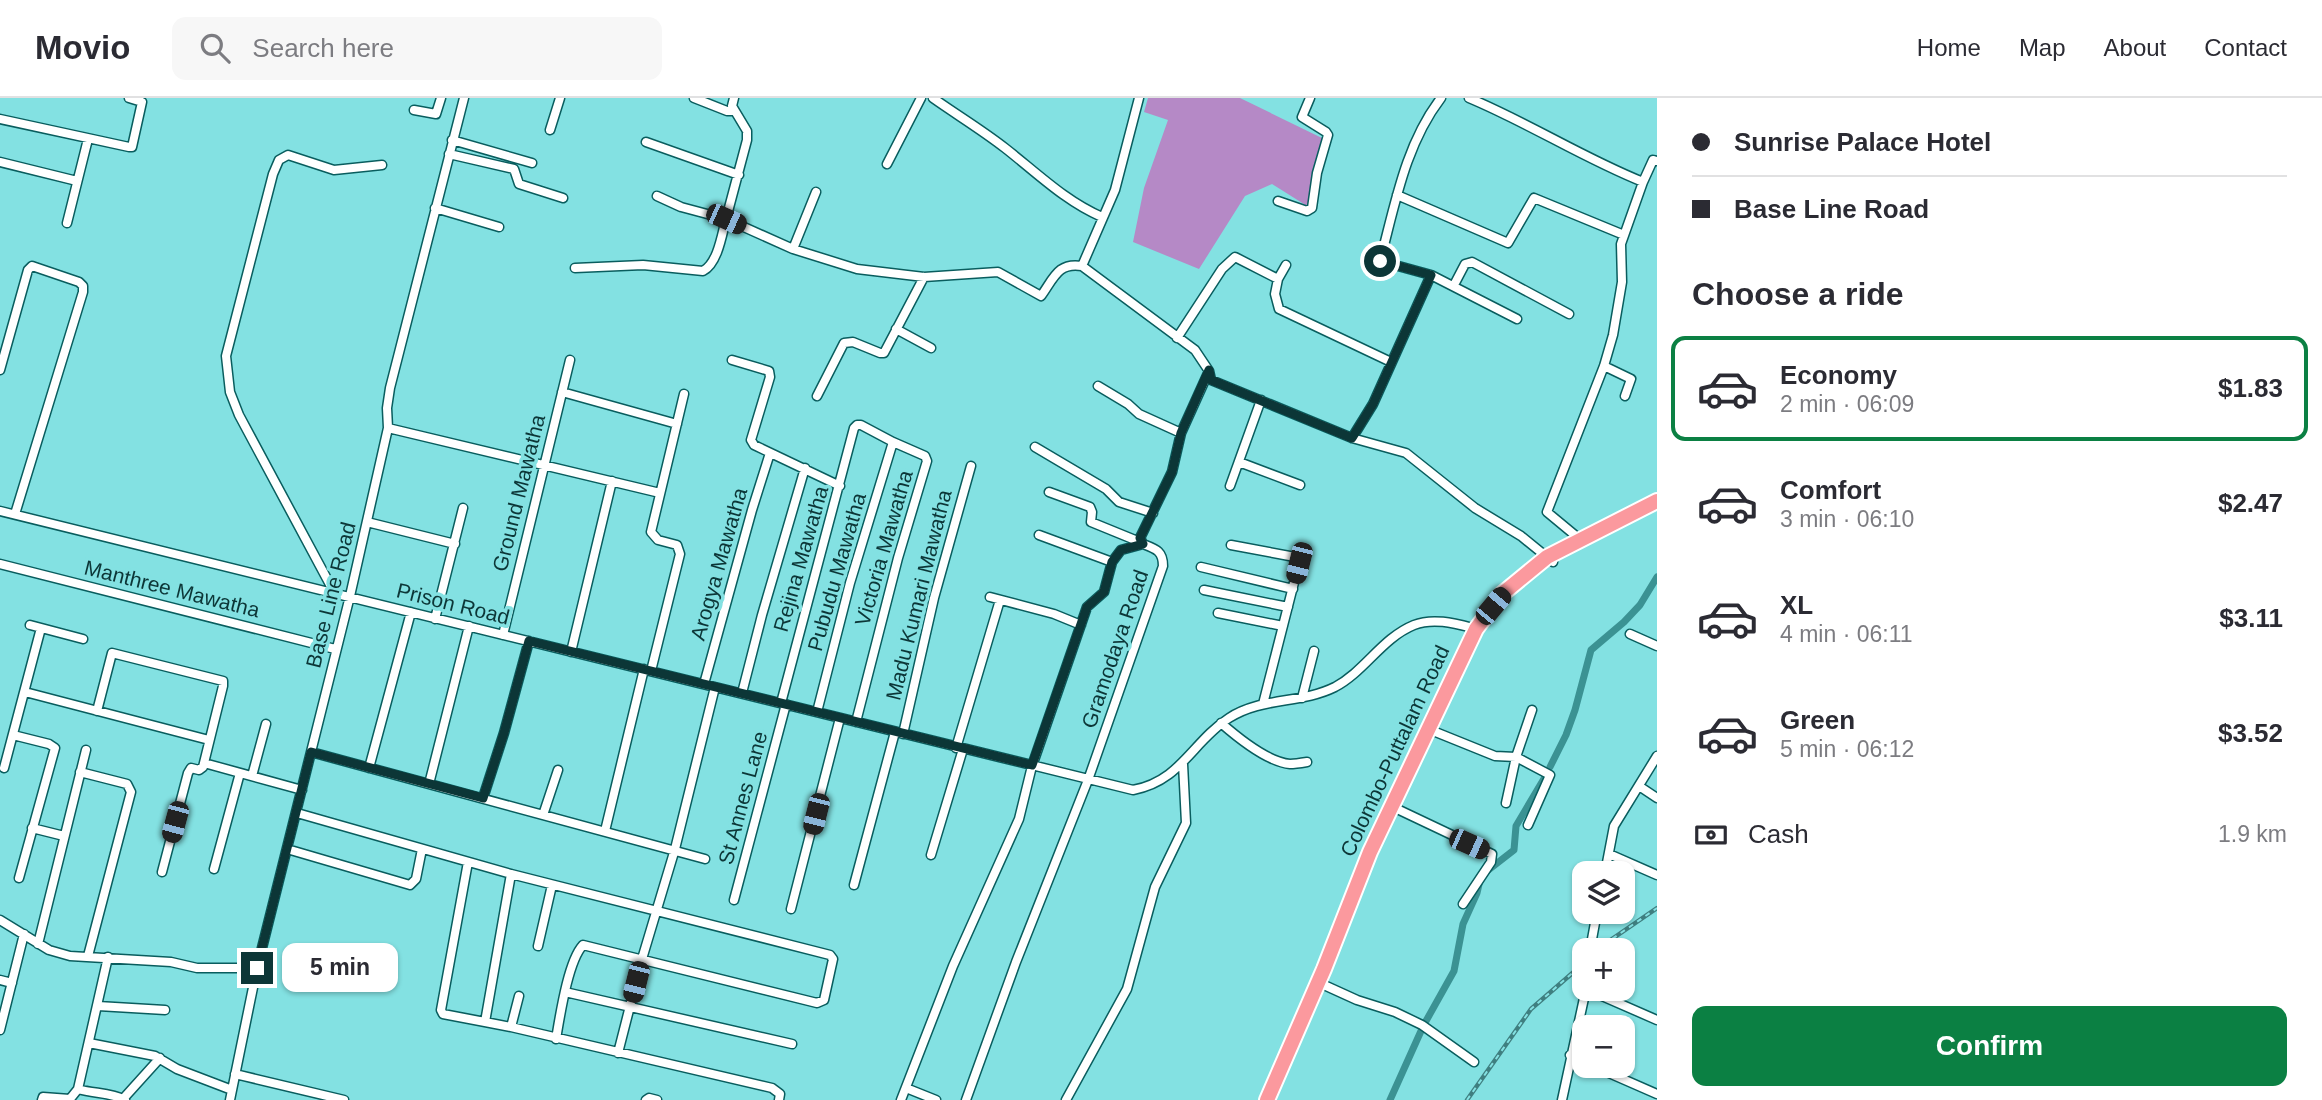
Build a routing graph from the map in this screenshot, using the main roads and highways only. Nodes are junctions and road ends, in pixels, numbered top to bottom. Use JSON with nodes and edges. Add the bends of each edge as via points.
{"nodes":[{"id":1,"x":1657,"y":501,"type":"edge"},
{"id":2,"x":1657,"y":509,"type":"edge"},
{"id":3,"x":1583,"y":542,"type":"junction"},
{"id":4,"x":1479,"y":630,"type":"junction"},
{"id":5,"x":1267,"y":1100,"type":"edge"},
{"id":6,"x":1274,"y":1100,"type":"edge"}],
"edges":[{"from":1,"to":3,"type":"highway","name":"Colombo-Puttalam Road"},
{"from":2,"to":3,"type":"highway","name":"Colombo-Puttalam Road"},
{"from":3,"to":4,"type":"highway","name":"Colombo-Puttalam Road","via":[[1550,559]]},
{"from":4,"to":5,"type":"highway","name":"Colombo-Puttalam Road","via":[[1370,852]]},
{"from":4,"to":6,"type":"highway","name":"Colombo-Puttalam Road","via":[[1395,808]]}]}
